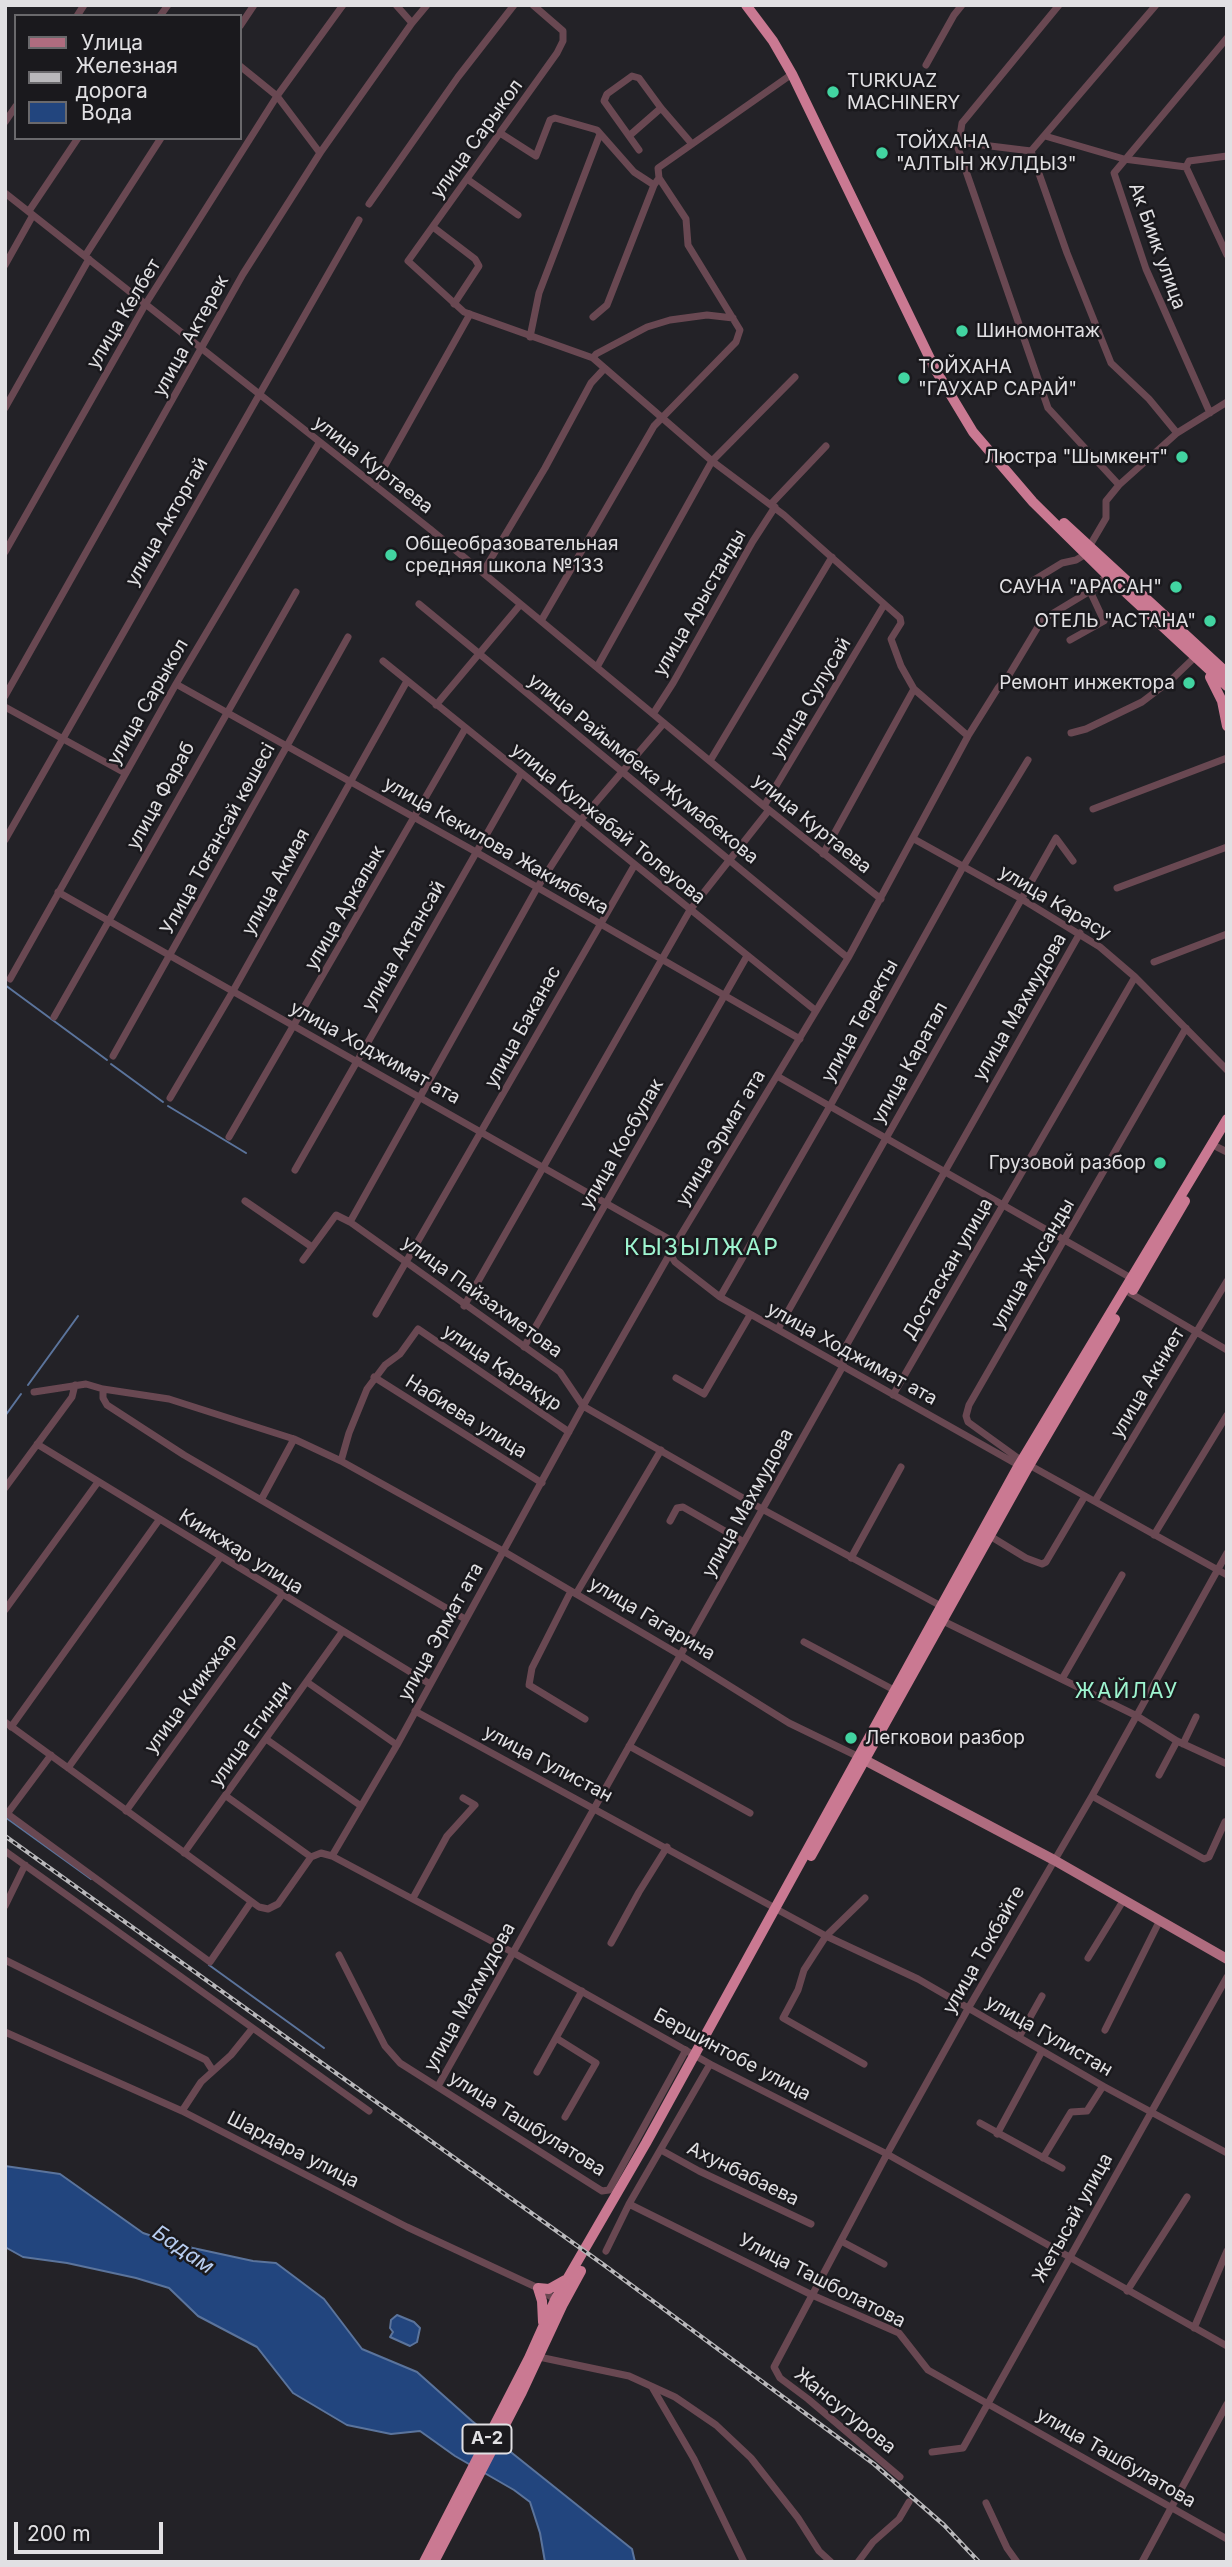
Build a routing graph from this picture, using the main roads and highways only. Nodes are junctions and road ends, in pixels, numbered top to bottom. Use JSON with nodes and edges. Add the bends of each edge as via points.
{"nodes":[{"id":1,"x":746,"y":5,"type":"edge"},
{"id":2,"x":754,"y":5,"type":"edge"},
{"id":3,"x":1088,"y":550,"type":"junction"},
{"id":4,"x":1199,"y":660,"type":"junction"},
{"id":5,"x":1227,"y":672,"type":"edge"},
{"id":6,"x":1227,"y":686,"type":"edge"},
{"id":7,"x":1227,"y":726,"type":"edge"},
{"id":8,"x":1227,"y":1119,"type":"edge"},
{"id":9,"x":1227,"y":1130,"type":"edge"},
{"id":10,"x":1222,"y":1150,"type":"edge"},
{"id":11,"x":1024,"y":1465,"type":"junction"},
{"id":12,"x":862,"y":1758,"type":"junction"},
{"id":13,"x":1227,"y":1959,"type":"edge"},
{"id":14,"x":697,"y":2057,"type":"junction"},
{"id":15,"x":570,"y":2276,"type":"junction"},
{"id":16,"x":559,"y":2302,"type":"junction"},
{"id":17,"x":542,"y":2328,"type":"junction"},
{"id":18,"x":518,"y":2389,"type":"junction"},
{"id":19,"x":464,"y":2493,"type":"junction"},
{"id":20,"x":424,"y":2562,"type":"edge"},
{"id":21,"x":434,"y":2562,"type":"edge"}],
"edges":[{"from":1,"to":3,"type":"highway","via":[[792,74],[955,406],[1004,471]]},
{"from":2,"to":3,"type":"highway","via":[[798,71],[960,403],[1009,467]]},
{"from":3,"to":4,"type":"highway","via":[[1107,575]]},
{"from":3,"to":5,"type":"highway"},
{"from":4,"to":6,"type":"highway"},
{"from":4,"to":7,"type":"highway","via":[[1217,688]]},
{"from":8,"to":11,"type":"highway","number":"A-2"},
{"from":9,"to":10,"type":"highway","number":"A-2"},
{"from":10,"to":11,"type":"highway","number":"A-2"},
{"from":11,"to":12,"type":"highway","number":"A-2","via":[[990,1536]]},
{"from":11,"to":12,"type":"highway","number":"A-2","via":[[894,1690]]},
{"from":12,"to":13,"type":"main road","name":"улица Гагарина"},
{"from":12,"to":14,"type":"highway","number":"A-2"},
{"from":14,"to":15,"type":"highway","number":"A-2"},
{"from":14,"to":16,"type":"highway","number":"A-2"},
{"from":15,"to":16,"type":"highway","number":"A-2"},
{"from":15,"to":17,"type":"highway","via":[[558,2286],[538,2288]]},
{"from":16,"to":17,"type":"highway","number":"A-2"},
{"from":16,"to":18,"type":"highway","number":"A-2","via":[[539,2357]]},
{"from":17,"to":18,"type":"highway","number":"A-2"},
{"from":18,"to":19,"type":"highway","number":"A-2"},
{"from":19,"to":20,"type":"highway","number":"A-2"},
{"from":19,"to":21,"type":"highway","number":"A-2"}]}
